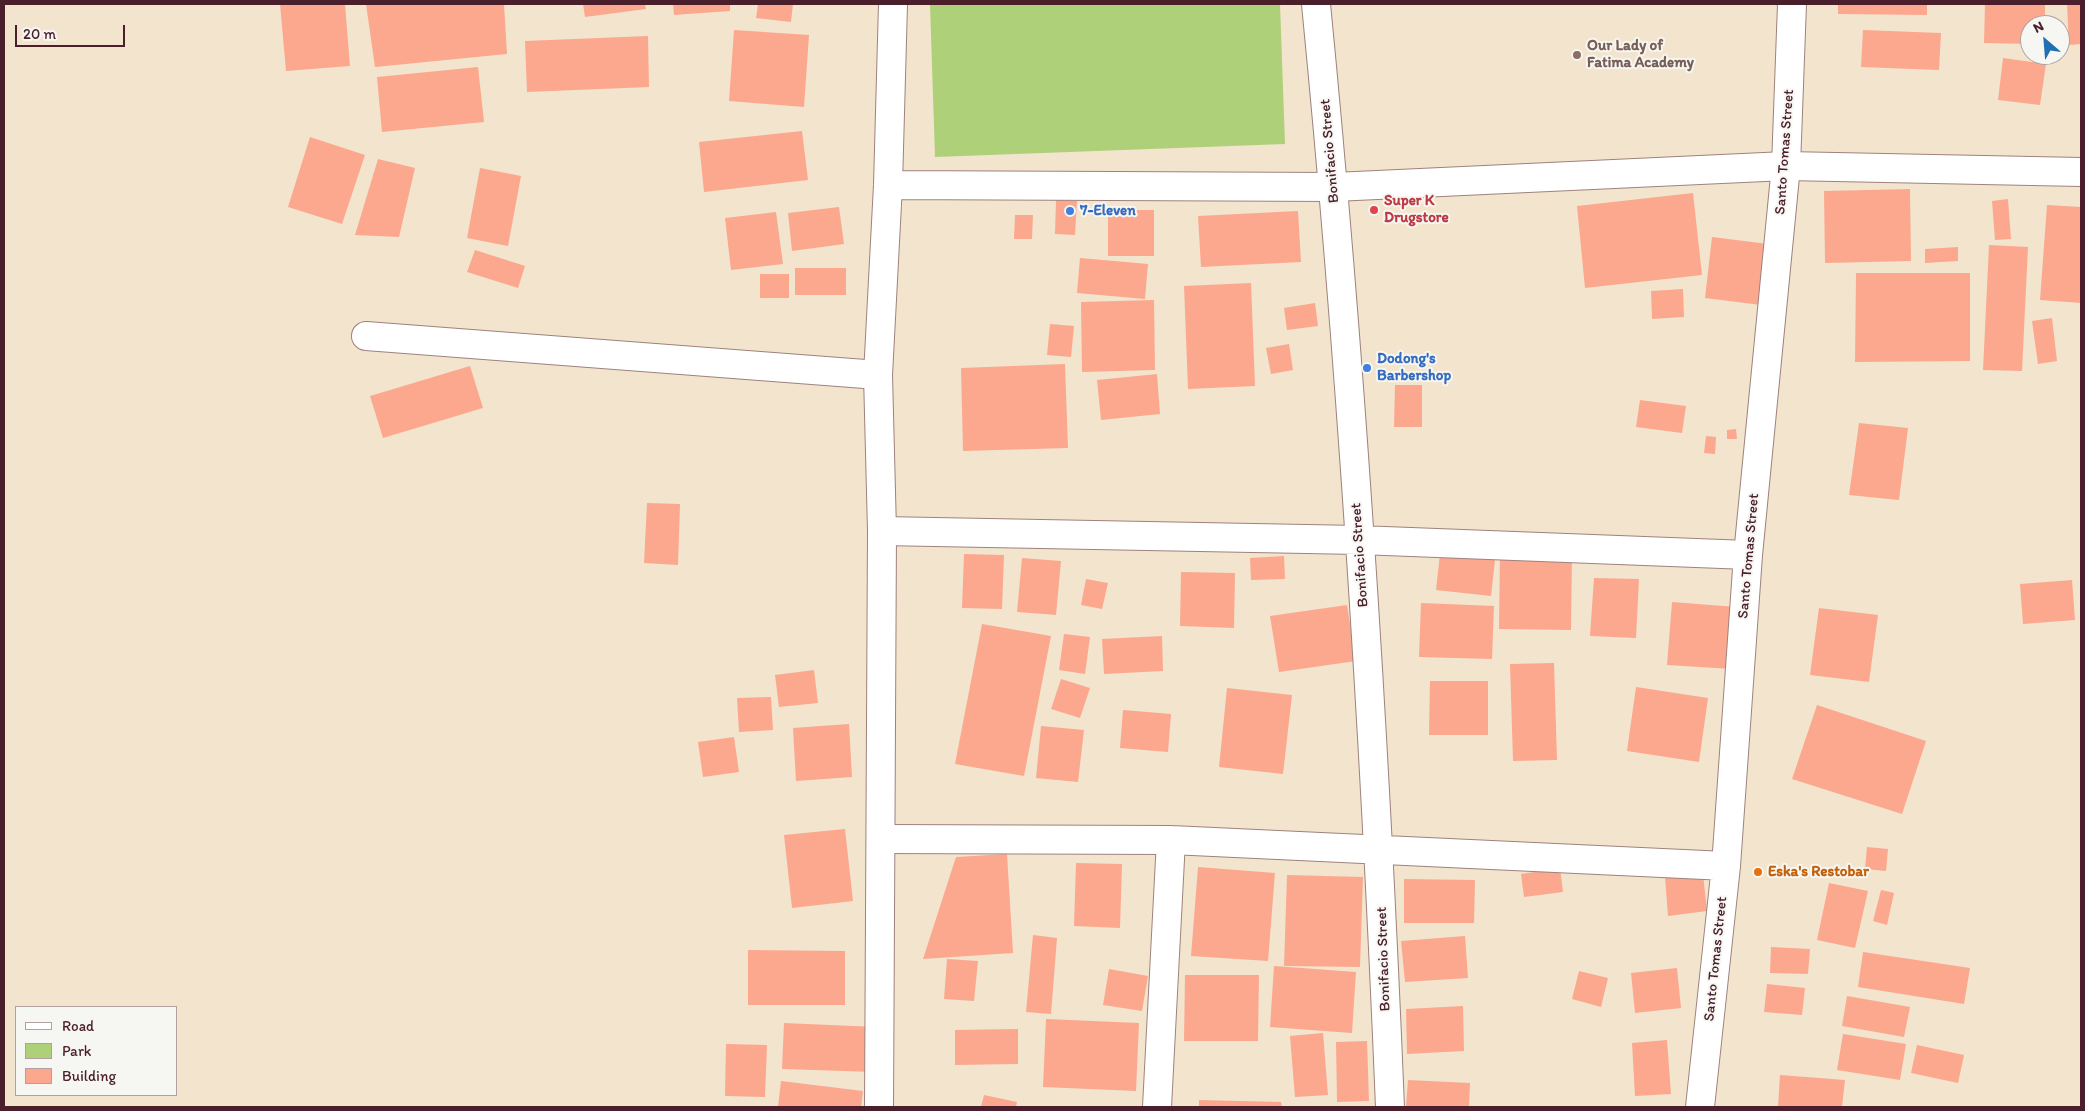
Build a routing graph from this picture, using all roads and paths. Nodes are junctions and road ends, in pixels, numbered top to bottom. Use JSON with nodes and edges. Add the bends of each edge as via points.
{"nodes":[{"id":1,"x":893,"y":4,"type":"edge"},
{"id":2,"x":1316,"y":4,"type":"edge"},
{"id":3,"x":1792,"y":4,"type":"edge"},
{"id":4,"x":1786,"y":166,"type":"junction"},
{"id":5,"x":2081,"y":172,"type":"edge"},
{"id":6,"x":888,"y":185,"type":"junction"},
{"id":7,"x":1334,"y":186,"type":"junction"},
{"id":8,"x":366,"y":336,"type":"dead end"},
{"id":9,"x":878,"y":375,"type":"junction"},
{"id":10,"x":882,"y":531,"type":"junction"},
{"id":11,"x":1359,"y":540,"type":"junction"},
{"id":12,"x":1748,"y":555,"type":"junction"},
{"id":13,"x":882,"y":839,"type":"junction"},
{"id":14,"x":1171,"y":840,"type":"junction"},
{"id":15,"x":1380,"y":851,"type":"junction"},
{"id":16,"x":1726,"y":866,"type":"junction"},
{"id":17,"x":879,"y":1107,"type":"edge"},
{"id":18,"x":1157,"y":1107,"type":"edge"},
{"id":19,"x":1390,"y":1107,"type":"edge"},
{"id":20,"x":1700,"y":1107,"type":"edge"}],
"edges":[{"from":1,"to":6,"type":"street"},
{"from":2,"to":7,"type":"street","name":"Bonifacio Street"},
{"from":3,"to":4,"type":"street","name":"Santo Tomas Street"},
{"from":4,"to":5,"type":"street"},
{"from":4,"to":7,"type":"street"},
{"from":4,"to":12,"type":"street","name":"Santo Tomas Street"},
{"from":6,"to":7,"type":"street"},
{"from":6,"to":9,"type":"street"},
{"from":7,"to":11,"type":"street","name":"Bonifacio Street"},
{"from":8,"to":9,"type":"street"},
{"from":9,"to":10,"type":"street"},
{"from":10,"to":11,"type":"street"},
{"from":10,"to":13,"type":"street"},
{"from":11,"to":12,"type":"street"},
{"from":11,"to":15,"type":"street","name":"Bonifacio Street"},
{"from":12,"to":16,"type":"street","name":"Santo Tomas Street"},
{"from":13,"to":14,"type":"street"},
{"from":13,"to":17,"type":"street"},
{"from":14,"to":15,"type":"street"},
{"from":14,"to":18,"type":"street"},
{"from":15,"to":16,"type":"street"},
{"from":15,"to":19,"type":"street","name":"Bonifacio Street"},
{"from":16,"to":20,"type":"street","name":"Santo Tomas Street"}]}
